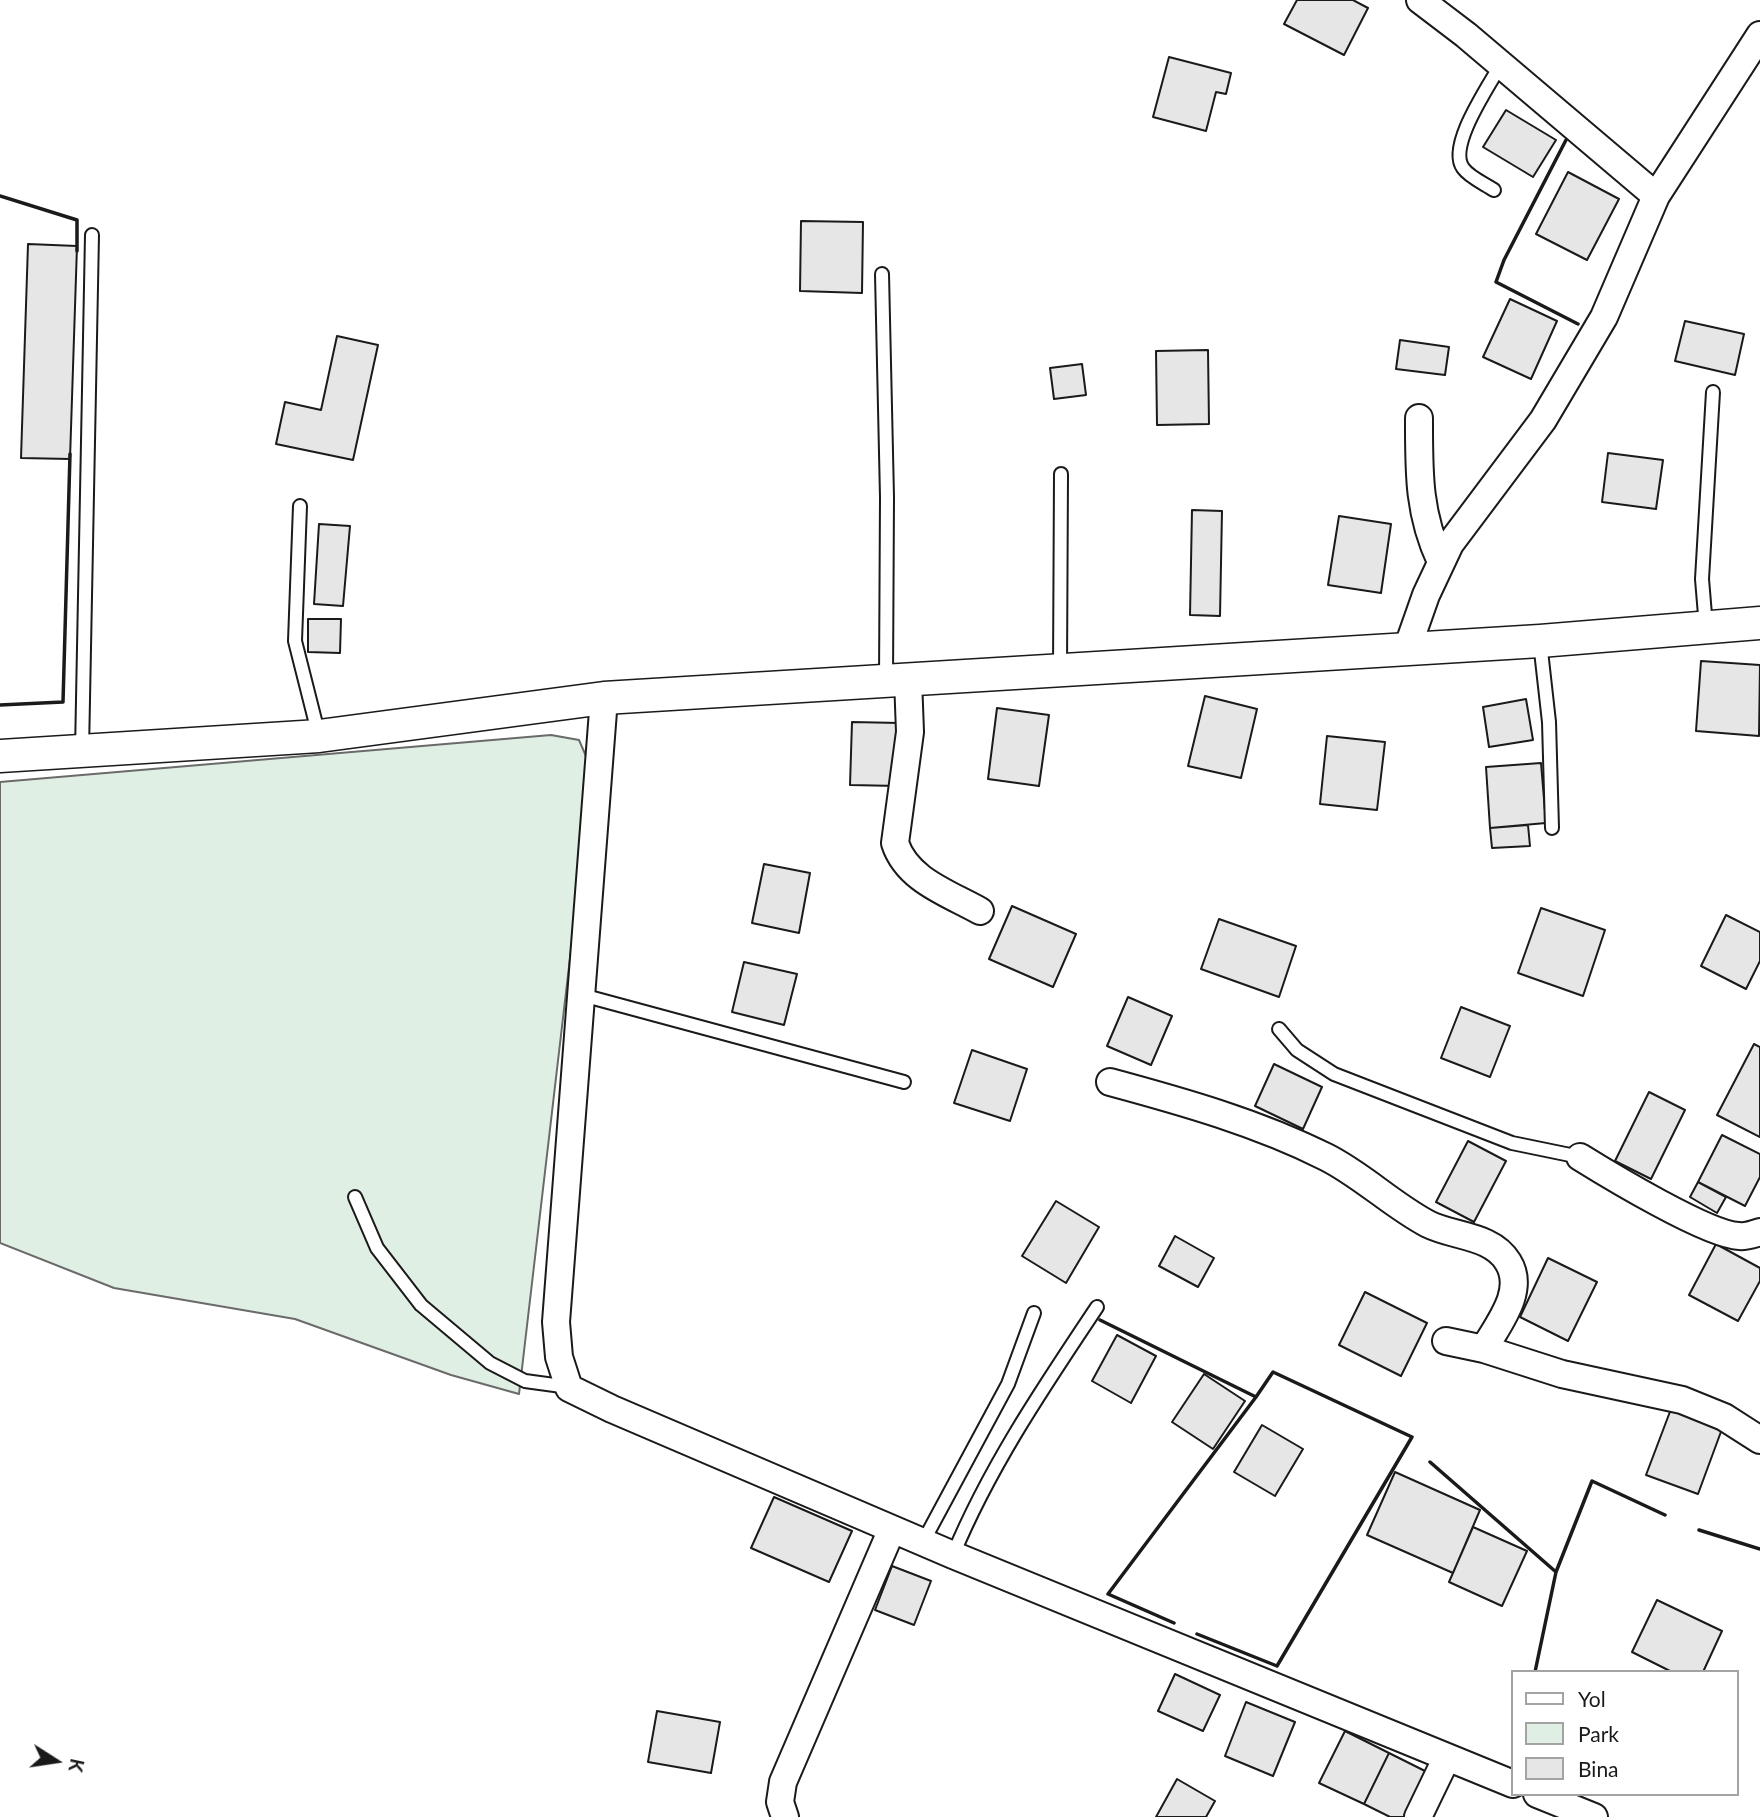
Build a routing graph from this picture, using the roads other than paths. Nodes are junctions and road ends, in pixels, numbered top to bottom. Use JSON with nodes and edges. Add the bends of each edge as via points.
{"nodes":[{"id":1,"x":1420,"y":0,"type":"edge"},
{"id":2,"x":1760,"y":35,"type":"edge"},
{"id":3,"x":1501,"y":64,"type":"junction"},
{"id":4,"x":1494,"y":190,"type":"dead end"},
{"id":5,"x":1656,"y":196,"type":"junction"},
{"id":6,"x":92,"y":235,"type":"dead end"},
{"id":7,"x":882,"y":274,"type":"dead end"},
{"id":8,"x":1713,"y":392,"type":"dead end"},
{"id":9,"x":1419,"y":418,"type":"dead end"},
{"id":10,"x":1061,"y":474,"type":"dead end"},
{"id":11,"x":300,"y":506,"type":"dead end"},
{"id":12,"x":1441,"y":562,"type":"junction"},
{"id":13,"x":1760,"y":623,"type":"edge"},
{"id":14,"x":1706,"y":628,"type":"junction"},
{"id":15,"x":1540,"y":641,"type":"junction"},
{"id":16,"x":1407,"y":649,"type":"junction"},
{"id":17,"x":1060,"y":670,"type":"junction"},
{"id":18,"x":897,"y":680,"type":"junction"},
{"id":19,"x":604,"y":698,"type":"junction"},
{"id":20,"x":319,"y":736,"type":"junction"},
{"id":21,"x":82,"y":751,"type":"junction"},
{"id":22,"x":0,"y":756,"type":"edge"},
{"id":23,"x":1552,"y":828,"type":"dead end"},
{"id":24,"x":980,"y":911,"type":"dead end"},
{"id":25,"x":582,"y":995,"type":"junction"},
{"id":26,"x":1279,"y":1029,"type":"dead end"},
{"id":27,"x":904,"y":1082,"type":"dead end"},
{"id":28,"x":1110,"y":1082,"type":"dead end"},
{"id":29,"x":1580,"y":1157,"type":"joint"},
{"id":30,"x":355,"y":1197,"type":"dead end"},
{"id":31,"x":1760,"y":1232,"type":"edge"},
{"id":32,"x":1097,"y":1307,"type":"dead end"},
{"id":33,"x":1034,"y":1313,"type":"dead end"},
{"id":34,"x":1446,"y":1341,"type":"dead end"},
{"id":35,"x":1484,"y":1349,"type":"junction"},
{"id":36,"x":569,"y":1388,"type":"junction"},
{"id":37,"x":1760,"y":1440,"type":"edge"},
{"id":38,"x":892,"y":1529,"type":"junction"},
{"id":39,"x":923,"y":1542,"type":"junction"},
{"id":40,"x":953,"y":1555,"type":"junction"},
{"id":41,"x":1447,"y":1757,"type":"junction"},
{"id":42,"x":1512,"y":1784,"type":"edge"},
{"id":43,"x":1541,"y":1796,"type":"edge"},
{"id":44,"x":1583,"y":1815,"type":"edge"},
{"id":45,"x":785,"y":1817,"type":"edge"},
{"id":46,"x":1418,"y":1817,"type":"edge"}],
"edges":[{"from":1,"to":3,"type":"street"},
{"from":2,"to":5,"type":"street"},
{"from":3,"to":4,"type":"lane","via":[[1465,131],[1458,155],[1463,169]]},
{"from":3,"to":5,"type":"street"},
{"from":5,"to":12,"type":"street","via":[[1604,317],[1543,420]]},
{"from":6,"to":21,"type":"lane"},
{"from":7,"to":18,"type":"lane"},
{"from":8,"to":14,"type":"lane","via":[[1702,579]]},
{"from":9,"to":12,"type":"street","via":[[1421,502]]},
{"from":10,"to":17,"type":"lane"},
{"from":11,"to":20,"type":"lane","via":[[295,641]]},
{"from":12,"to":16,"type":"street"},
{"from":13,"to":14,"type":"street"},
{"from":14,"to":15,"type":"street"},
{"from":15,"to":16,"type":"street"},
{"from":15,"to":23,"type":"lane","via":[[1549,722]]},
{"from":16,"to":17,"type":"street"},
{"from":17,"to":18,"type":"street"},
{"from":18,"to":19,"type":"street"},
{"from":18,"to":24,"type":"street","via":[[909,744],[895,843],[901,860],[918,877]]},
{"from":19,"to":20,"type":"street"},
{"from":19,"to":25,"type":"street"},
{"from":20,"to":21,"type":"street"},
{"from":21,"to":22,"type":"street"},
{"from":25,"to":27,"type":"lane"},
{"from":25,"to":36,"type":"street","via":[[556,1322],[559,1357]]},
{"from":26,"to":29,"type":"lane","via":[[1297,1051],[1334,1074],[1512,1143]]},
{"from":28,"to":35,"type":"street","via":[[1207,1108],[1327,1157],[1429,1224],[1493,1246],[1508,1262],[1515,1283],[1512,1299]]},
{"from":29,"to":31,"type":"street","via":[[1622,1184],[1710,1226],[1738,1236]]},
{"from":30,"to":36,"type":"lane","via":[[377,1248],[421,1305],[490,1363],[525,1381]]},
{"from":32,"to":40,"type":"lane","via":[[1016,1428]]},
{"from":33,"to":39,"type":"lane","via":[[1008,1384]]},
{"from":34,"to":35,"type":"street"},
{"from":35,"to":37,"type":"street","via":[[1562,1374],[1682,1400],[1724,1417]]},
{"from":36,"to":38,"type":"street"},
{"from":38,"to":39,"type":"street"},
{"from":38,"to":45,"type":"street","via":[[783,1782],[780,1802]]},
{"from":39,"to":40,"type":"street"},
{"from":40,"to":41,"type":"street"},
{"from":41,"to":42,"type":"street"},
{"from":41,"to":46,"type":"street"},
{"from":43,"to":44,"type":"street"}]}
